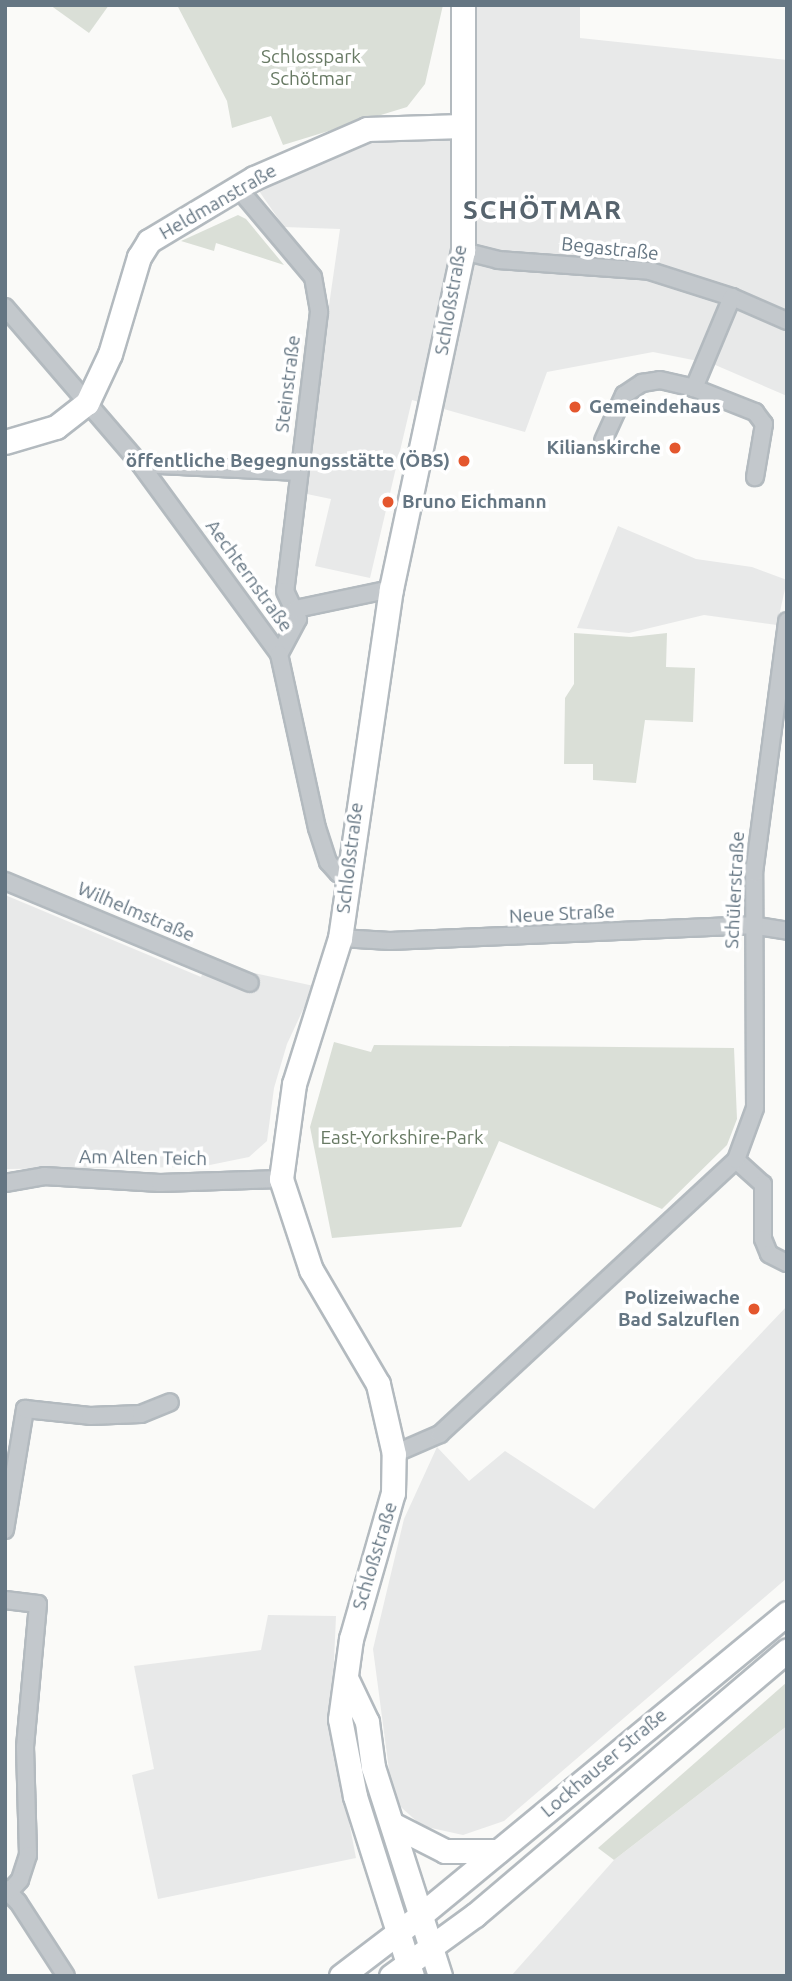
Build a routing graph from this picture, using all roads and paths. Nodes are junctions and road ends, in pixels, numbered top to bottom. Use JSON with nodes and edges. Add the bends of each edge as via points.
{"nodes":[{"id":1,"x":463,"y":5,"type":"edge"},
{"id":2,"x":463,"y":126,"type":"junction"},
{"id":3,"x":238,"y":187,"type":"junction"},
{"id":4,"x":463,"y":251,"type":"junction"},
{"id":5,"x":732,"y":297,"type":"junction"},
{"id":6,"x":5,"y":307,"type":"edge"},
{"id":7,"x":787,"y":321,"type":"edge"},
{"id":8,"x":694,"y":388,"type":"junction"},
{"id":9,"x":87,"y":403,"type":"junction"},
{"id":10,"x":603,"y":441,"type":"dead end"},
{"id":11,"x":5,"y":442,"type":"edge"},
{"id":12,"x":140,"y":464,"type":"junction"},
{"id":13,"x":299,"y":472,"type":"junction"},
{"id":14,"x":755,"y":477,"type":"dead end"},
{"id":15,"x":390,"y":589,"type":"junction"},
{"id":16,"x":296,"y":609,"type":"junction"},
{"id":17,"x":787,"y":621,"type":"edge"},
{"id":18,"x":279,"y":654,"type":"junction"},
{"id":19,"x":781,"y":715,"type":"edge"},
{"id":20,"x":349,"y":874,"type":"junction"},
{"id":21,"x":5,"y":881,"type":"edge"},
{"id":22,"x":751,"y":926,"type":"junction"},
{"id":23,"x":787,"y":931,"type":"edge"},
{"id":24,"x":340,"y":938,"type":"junction"},
{"id":25,"x":250,"y":983,"type":"dead end"},
{"id":26,"x":736,"y":1160,"type":"junction"},
{"id":27,"x":281,"y":1179,"type":"junction"},
{"id":28,"x":5,"y":1183,"type":"edge"},
{"id":29,"x":787,"y":1263,"type":"edge"},
{"id":30,"x":170,"y":1402,"type":"dead end"},
{"id":31,"x":394,"y":1454,"type":"junction"},
{"id":32,"x":5,"y":1530,"type":"edge"},
{"id":33,"x":5,"y":1600,"type":"edge"},
{"id":34,"x":787,"y":1613,"type":"edge"},
{"id":35,"x":787,"y":1650,"type":"edge"},
{"id":36,"x":347,"y":1680,"type":"junction"},
{"id":37,"x":392,"y":1824,"type":"junction"},
{"id":38,"x":498,"y":1851,"type":"junction"},
{"id":39,"x":7,"y":1891,"type":"edge"},
{"id":40,"x":422,"y":1914,"type":"junction"},
{"id":41,"x":398,"y":1934,"type":"junction"},
{"id":42,"x":432,"y":1949,"type":"junction"},
{"id":43,"x":403,"y":1972,"type":"edge"},
{"id":44,"x":66,"y":1976,"type":"edge"},
{"id":45,"x":341,"y":1976,"type":"edge"},
{"id":46,"x":440,"y":1976,"type":"edge"}],
"edges":[{"from":1,"to":2,"type":"street","name":"Schloßstraße"},
{"from":2,"to":3,"type":"street","name":"Heldmanstraße","via":[[367,129]]},
{"from":2,"to":4,"type":"street","name":"Schloßstraße"},
{"from":3,"to":9,"type":"street","name":"Heldmanstraße","via":[[149,242],[139,257],[110,354]]},
{"from":3,"to":13,"type":"street","name":"Steinstraße","via":[[313,277],[319,312]]},
{"from":4,"to":5,"type":"street","name":"Begastraße","via":[[498,260],[650,271]]},
{"from":4,"to":15,"type":"street","name":"Schloßstraße"},
{"from":5,"to":7,"type":"street","name":"Begastraße"},
{"from":5,"to":8,"type":"street"},
{"from":6,"to":9,"type":"street","name":"Aechternstraße"},
{"from":8,"to":10,"type":"street","via":[[660,380],[642,383],[624,395]]},
{"from":8,"to":14,"type":"street","via":[[755,412],[764,424]]},
{"from":9,"to":11,"type":"street","name":"Heldmanstraße","via":[[56,427]]},
{"from":9,"to":12,"type":"street","name":"Aechternstraße"},
{"from":12,"to":13,"type":"street"},
{"from":12,"to":18,"type":"street","name":"Aechternstraße"},
{"from":13,"to":16,"type":"street","name":"Steinstraße","via":[[285,591]]},
{"from":15,"to":16,"type":"street"},
{"from":15,"to":20,"type":"street","name":"Schloßstraße"},
{"from":16,"to":18,"type":"street","via":[[298,619]]},
{"from":17,"to":19,"type":"street","name":"Schülerstraße"},
{"from":18,"to":20,"type":"street","name":"Aechternstraße","via":[[317,828],[328,862],[338,873]]},
{"from":19,"to":22,"type":"street","name":"Schülerstraße","via":[[754,873]]},
{"from":20,"to":24,"type":"street","name":"Schloßstraße"},
{"from":21,"to":25,"type":"street","name":"Wilhelmstraße"},
{"from":22,"to":23,"type":"street","name":"Neue Straße"},
{"from":22,"to":24,"type":"street","name":"Neue Straße","via":[[402,941]]},
{"from":22,"to":26,"type":"street","name":"Schülerstraße","via":[[755,1108]]},
{"from":24,"to":27,"type":"street","name":"Schloßstraße","via":[[294,1084]]},
{"from":26,"to":29,"type":"street","via":[[763,1184],[763,1238],[769,1254]]},
{"from":26,"to":31,"type":"street","name":"Schülerstraße","via":[[440,1434]]},
{"from":27,"to":28,"type":"street","name":"Am Alten Teich","via":[[160,1183],[44,1177]]},
{"from":27,"to":31,"type":"street","name":"Schloßstraße","via":[[311,1270],[378,1384]]},
{"from":30,"to":32,"type":"street","via":[[141,1414],[90,1416],[25,1409]]},
{"from":31,"to":36,"type":"street","name":"Schloßstraße","via":[[393,1493],[353,1629]]},
{"from":33,"to":39,"type":"street","via":[[38,1604],[25,1747],[28,1855],[20,1880]]},
{"from":34,"to":38,"type":"street","name":"Lockhauser Straße"},
{"from":35,"to":42,"type":"street","name":"Lockhauser Straße"},
{"from":36,"to":37,"type":"street","via":[[367,1722],[373,1767]]},
{"from":36,"to":41,"type":"street","name":"Schloßstraße","via":[[340,1719],[345,1754]]},
{"from":37,"to":38,"type":"street","via":[[445,1851]]},
{"from":37,"to":40,"type":"street"},
{"from":38,"to":40,"type":"street","name":"Lockhauser Straße"},
{"from":39,"to":44,"type":"street"},
{"from":40,"to":41,"type":"street","name":"Lockhauser Straße"},
{"from":40,"to":42,"type":"street"},
{"from":41,"to":43,"type":"street","name":"Schloßstraße"},
{"from":41,"to":45,"type":"street","name":"Lockhauser Straße"},
{"from":42,"to":43,"type":"street","name":"Lockhauser Straße"},
{"from":42,"to":46,"type":"street"}]}
